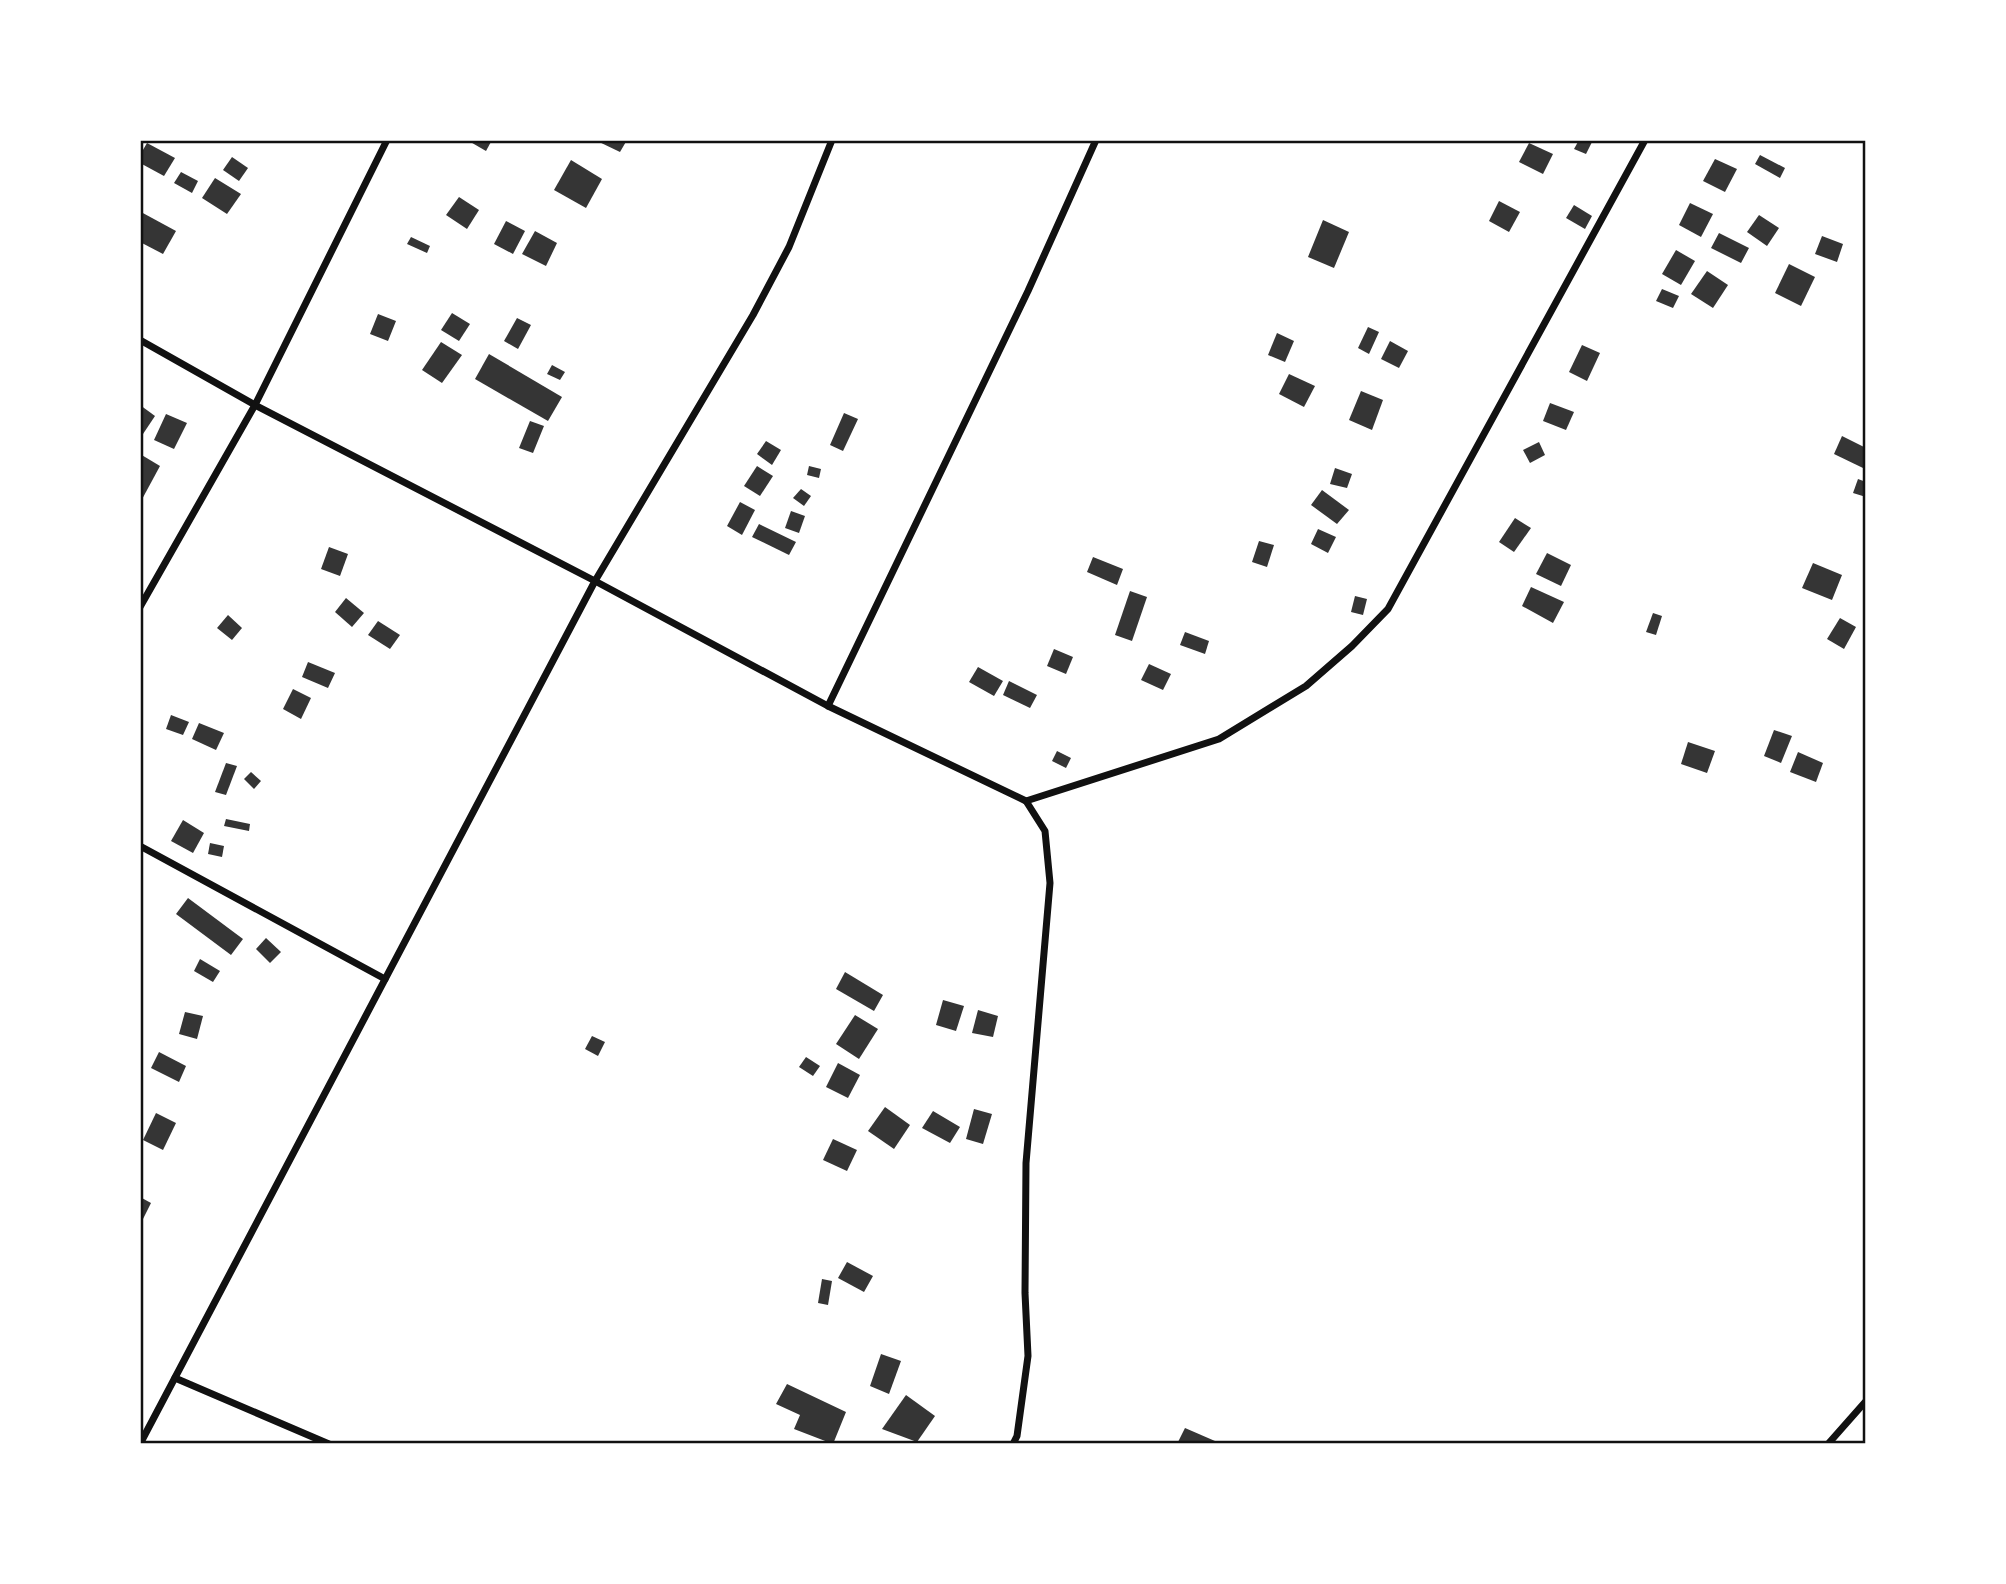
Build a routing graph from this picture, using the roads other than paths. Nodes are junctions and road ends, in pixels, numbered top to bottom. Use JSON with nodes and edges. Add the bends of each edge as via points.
{"nodes":[{"id":1,"x":387,"y":140,"type":"edge"},
{"id":2,"x":832,"y":140,"type":"edge"},
{"id":3,"x":1096,"y":140,"type":"edge"},
{"id":4,"x":1645,"y":140,"type":"edge"},
{"id":5,"x":140,"y":340,"type":"edge"},
{"id":6,"x":255,"y":405,"type":"junction"},
{"id":7,"x":595,"y":581,"type":"junction"},
{"id":8,"x":140,"y":607,"type":"edge"},
{"id":9,"x":828,"y":706,"type":"junction"},
{"id":10,"x":1026,"y":801,"type":"junction"},
{"id":11,"x":140,"y":846,"type":"edge"},
{"id":12,"x":385,"y":979,"type":"junction"},
{"id":13,"x":175,"y":1378,"type":"junction"},
{"id":14,"x":1866,"y":1401,"type":"edge"},
{"id":15,"x":141,"y":1444,"type":"edge"},
{"id":16,"x":329,"y":1444,"type":"edge"},
{"id":17,"x":1013,"y":1444,"type":"edge"},
{"id":18,"x":1828,"y":1444,"type":"edge"}],
"edges":[{"from":1,"to":6,"type":"street"},
{"from":2,"to":7,"type":"street","via":[[789,247],[753,315]]},
{"from":3,"to":9,"type":"street"},
{"from":4,"to":10,"type":"street","via":[[1388,609],[1306,686],[1219,739]]},
{"from":5,"to":6,"type":"street"},
{"from":6,"to":7,"type":"street"},
{"from":6,"to":8,"type":"street"},
{"from":7,"to":9,"type":"street"},
{"from":7,"to":12,"type":"street"},
{"from":9,"to":10,"type":"street"},
{"from":10,"to":17,"type":"street","via":[[1045,831],[1050,883],[1026,1163],[1028,1356]]},
{"from":11,"to":12,"type":"street"},
{"from":12,"to":13,"type":"street"},
{"from":13,"to":15,"type":"street"},
{"from":13,"to":16,"type":"street"},
{"from":14,"to":18,"type":"street"}]}
